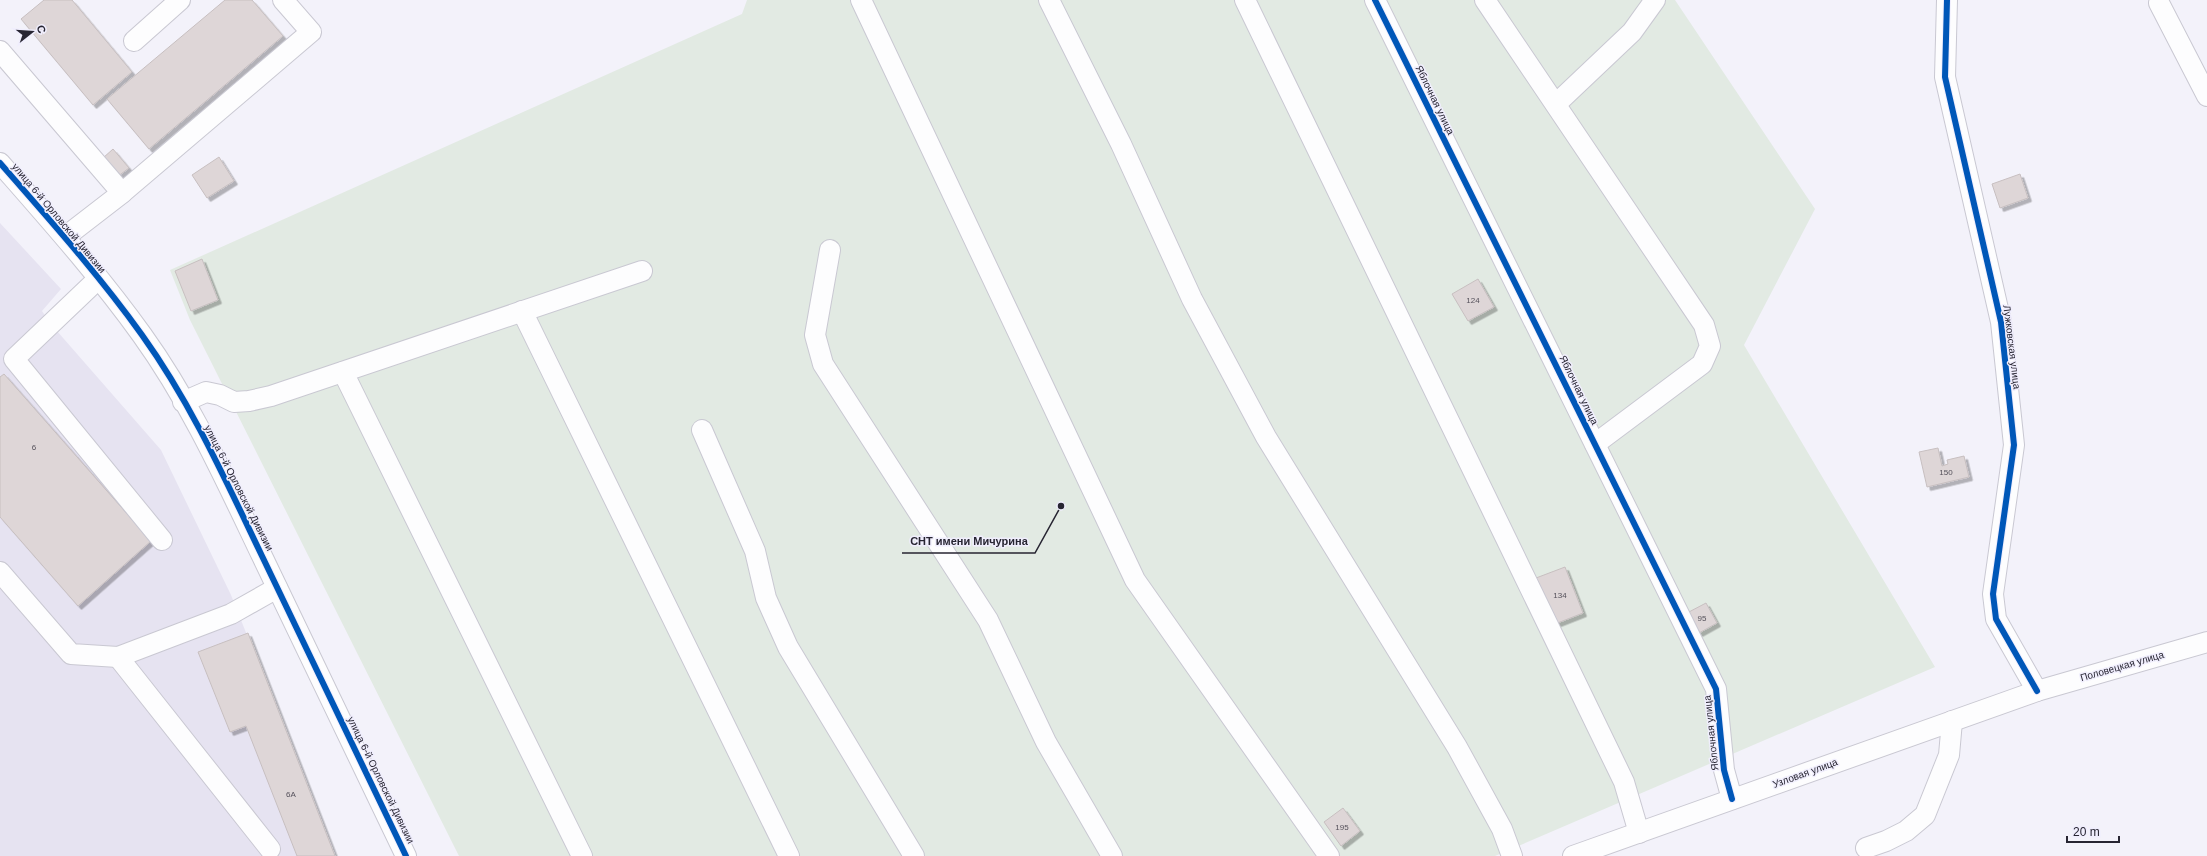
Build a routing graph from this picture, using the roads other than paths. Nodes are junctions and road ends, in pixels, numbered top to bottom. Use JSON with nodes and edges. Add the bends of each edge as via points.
{"nodes":[{"id":1,"x":180,"y":0,"type":"edge"},
{"id":2,"x":283,"y":0,"type":"edge"},
{"id":3,"x":861,"y":0,"type":"edge"},
{"id":4,"x":1048,"y":0,"type":"edge"},
{"id":5,"x":1245,"y":0,"type":"edge"},
{"id":6,"x":1375,"y":0,"type":"edge"},
{"id":7,"x":1485,"y":0,"type":"edge"},
{"id":8,"x":1656,"y":0,"type":"edge"},
{"id":9,"x":1947,"y":0,"type":"edge"},
{"id":10,"x":2159,"y":1,"type":"edge"},
{"id":11,"x":134,"y":41,"type":"dead end"},
{"id":12,"x":0,"y":51,"type":"edge"},
{"id":13,"x":2207,"y":96,"type":"edge"},
{"id":14,"x":1556,"y":104,"type":"junction"},
{"id":15,"x":0,"y":163,"type":"edge"},
{"id":16,"x":122,"y":193,"type":"junction"},
{"id":17,"x":65,"y":237,"type":"junction"},
{"id":18,"x":830,"y":250,"type":"dead end"},
{"id":19,"x":642,"y":271,"type":"dead end"},
{"id":20,"x":98,"y":279,"type":"junction"},
{"id":21,"x":522,"y":311,"type":"junction"},
{"id":22,"x":343,"y":372,"type":"junction"},
{"id":23,"x":183,"y":402,"type":"junction"},
{"id":24,"x":702,"y":430,"type":"dead end"},
{"id":25,"x":1595,"y":444,"type":"junction"},
{"id":26,"x":162,"y":540,"type":"dead end"},
{"id":27,"x":0,"y":572,"type":"edge"},
{"id":28,"x":277,"y":588,"type":"junction"},
{"id":29,"x":2207,"y":642,"type":"edge"},
{"id":30,"x":118,"y":657,"type":"junction"},
{"id":31,"x":2037,"y":691,"type":"junction"},
{"id":32,"x":1952,"y":721,"type":"junction"},
{"id":33,"x":1732,"y":799,"type":"junction"},
{"id":34,"x":1639,"y":833,"type":"junction"},
{"id":35,"x":1866,"y":848,"type":"dead end"},
{"id":36,"x":270,"y":849,"type":"dead end"},
{"id":37,"x":1584,"y":854,"type":"edge"},
{"id":38,"x":406,"y":856,"type":"edge"},
{"id":39,"x":582,"y":856,"type":"edge"},
{"id":40,"x":790,"y":856,"type":"edge"},
{"id":41,"x":914,"y":856,"type":"edge"},
{"id":42,"x":1112,"y":856,"type":"edge"},
{"id":43,"x":1329,"y":856,"type":"edge"},
{"id":44,"x":1512,"y":856,"type":"edge"}],
"edges":[{"from":1,"to":11,"type":"street"},
{"from":2,"to":16,"type":"street","via":[[311,32]]},
{"from":3,"to":43,"type":"street","via":[[1136,580]]},
{"from":4,"to":44,"type":"street","via":[[1121,144],[1192,299],[1262,430],[1457,747],[1502,829]]},
{"from":5,"to":34,"type":"street","via":[[1624,782]]},
{"from":6,"to":25,"type":"street","name":"Яблочная улица"},
{"from":7,"to":14,"type":"street"},
{"from":8,"to":14,"type":"street","via":[[1632,32]]},
{"from":9,"to":31,"type":"street","name":"Лужковская улица","via":[[1945,77],[2001,322],[2014,445],[1993,594],[1996,619]]},
{"from":10,"to":13,"type":"street"},
{"from":12,"to":16,"type":"street"},
{"from":14,"to":25,"type":"street","via":[[1704,325],[1710,346],[1702,364]]},
{"from":15,"to":17,"type":"street","name":"улица 6-й Орловской Дивизии"},
{"from":16,"to":17,"type":"street"},
{"from":17,"to":20,"type":"street","name":"улица 6-й Орловской Дивизии"},
{"from":18,"to":42,"type":"street","via":[[815,335],[823,364],[988,620],[1046,742]]},
{"from":19,"to":21,"type":"street"},
{"from":20,"to":23,"type":"street","name":"улица 6-й Орловской Дивизии","via":[[142,336]]},
{"from":20,"to":26,"type":"street","via":[[14,358]]},
{"from":21,"to":22,"type":"street"},
{"from":21,"to":40,"type":"street"},
{"from":22,"to":23,"type":"street","via":[[249,401],[234,402],[206,392]]},
{"from":22,"to":39,"type":"street"},
{"from":23,"to":28,"type":"street","name":"улица 6-й Орловской Дивизии","via":[[214,457]]},
{"from":24,"to":41,"type":"street","via":[[755,551],[766,598],[788,647]]},
{"from":25,"to":33,"type":"street","name":"Яблочная улица","via":[[1716,689],[1724,770]]},
{"from":27,"to":30,"type":"street","via":[[71,654]]},
{"from":28,"to":30,"type":"street","via":[[231,614]]},
{"from":28,"to":38,"type":"street","name":"улица 6-й Орловской Дивизии"},
{"from":29,"to":31,"type":"street","name":"Половецкая улица"},
{"from":30,"to":36,"type":"street"},
{"from":31,"to":32,"type":"street","name":"Узловая улица"},
{"from":32,"to":33,"type":"street","name":"Узловая улица"},
{"from":32,"to":35,"type":"street","via":[[1950,756],[1925,814],[1906,831]]},
{"from":33,"to":34,"type":"street","name":"Узловая улица"},
{"from":34,"to":37,"type":"street","name":"Узловая улица"}]}
